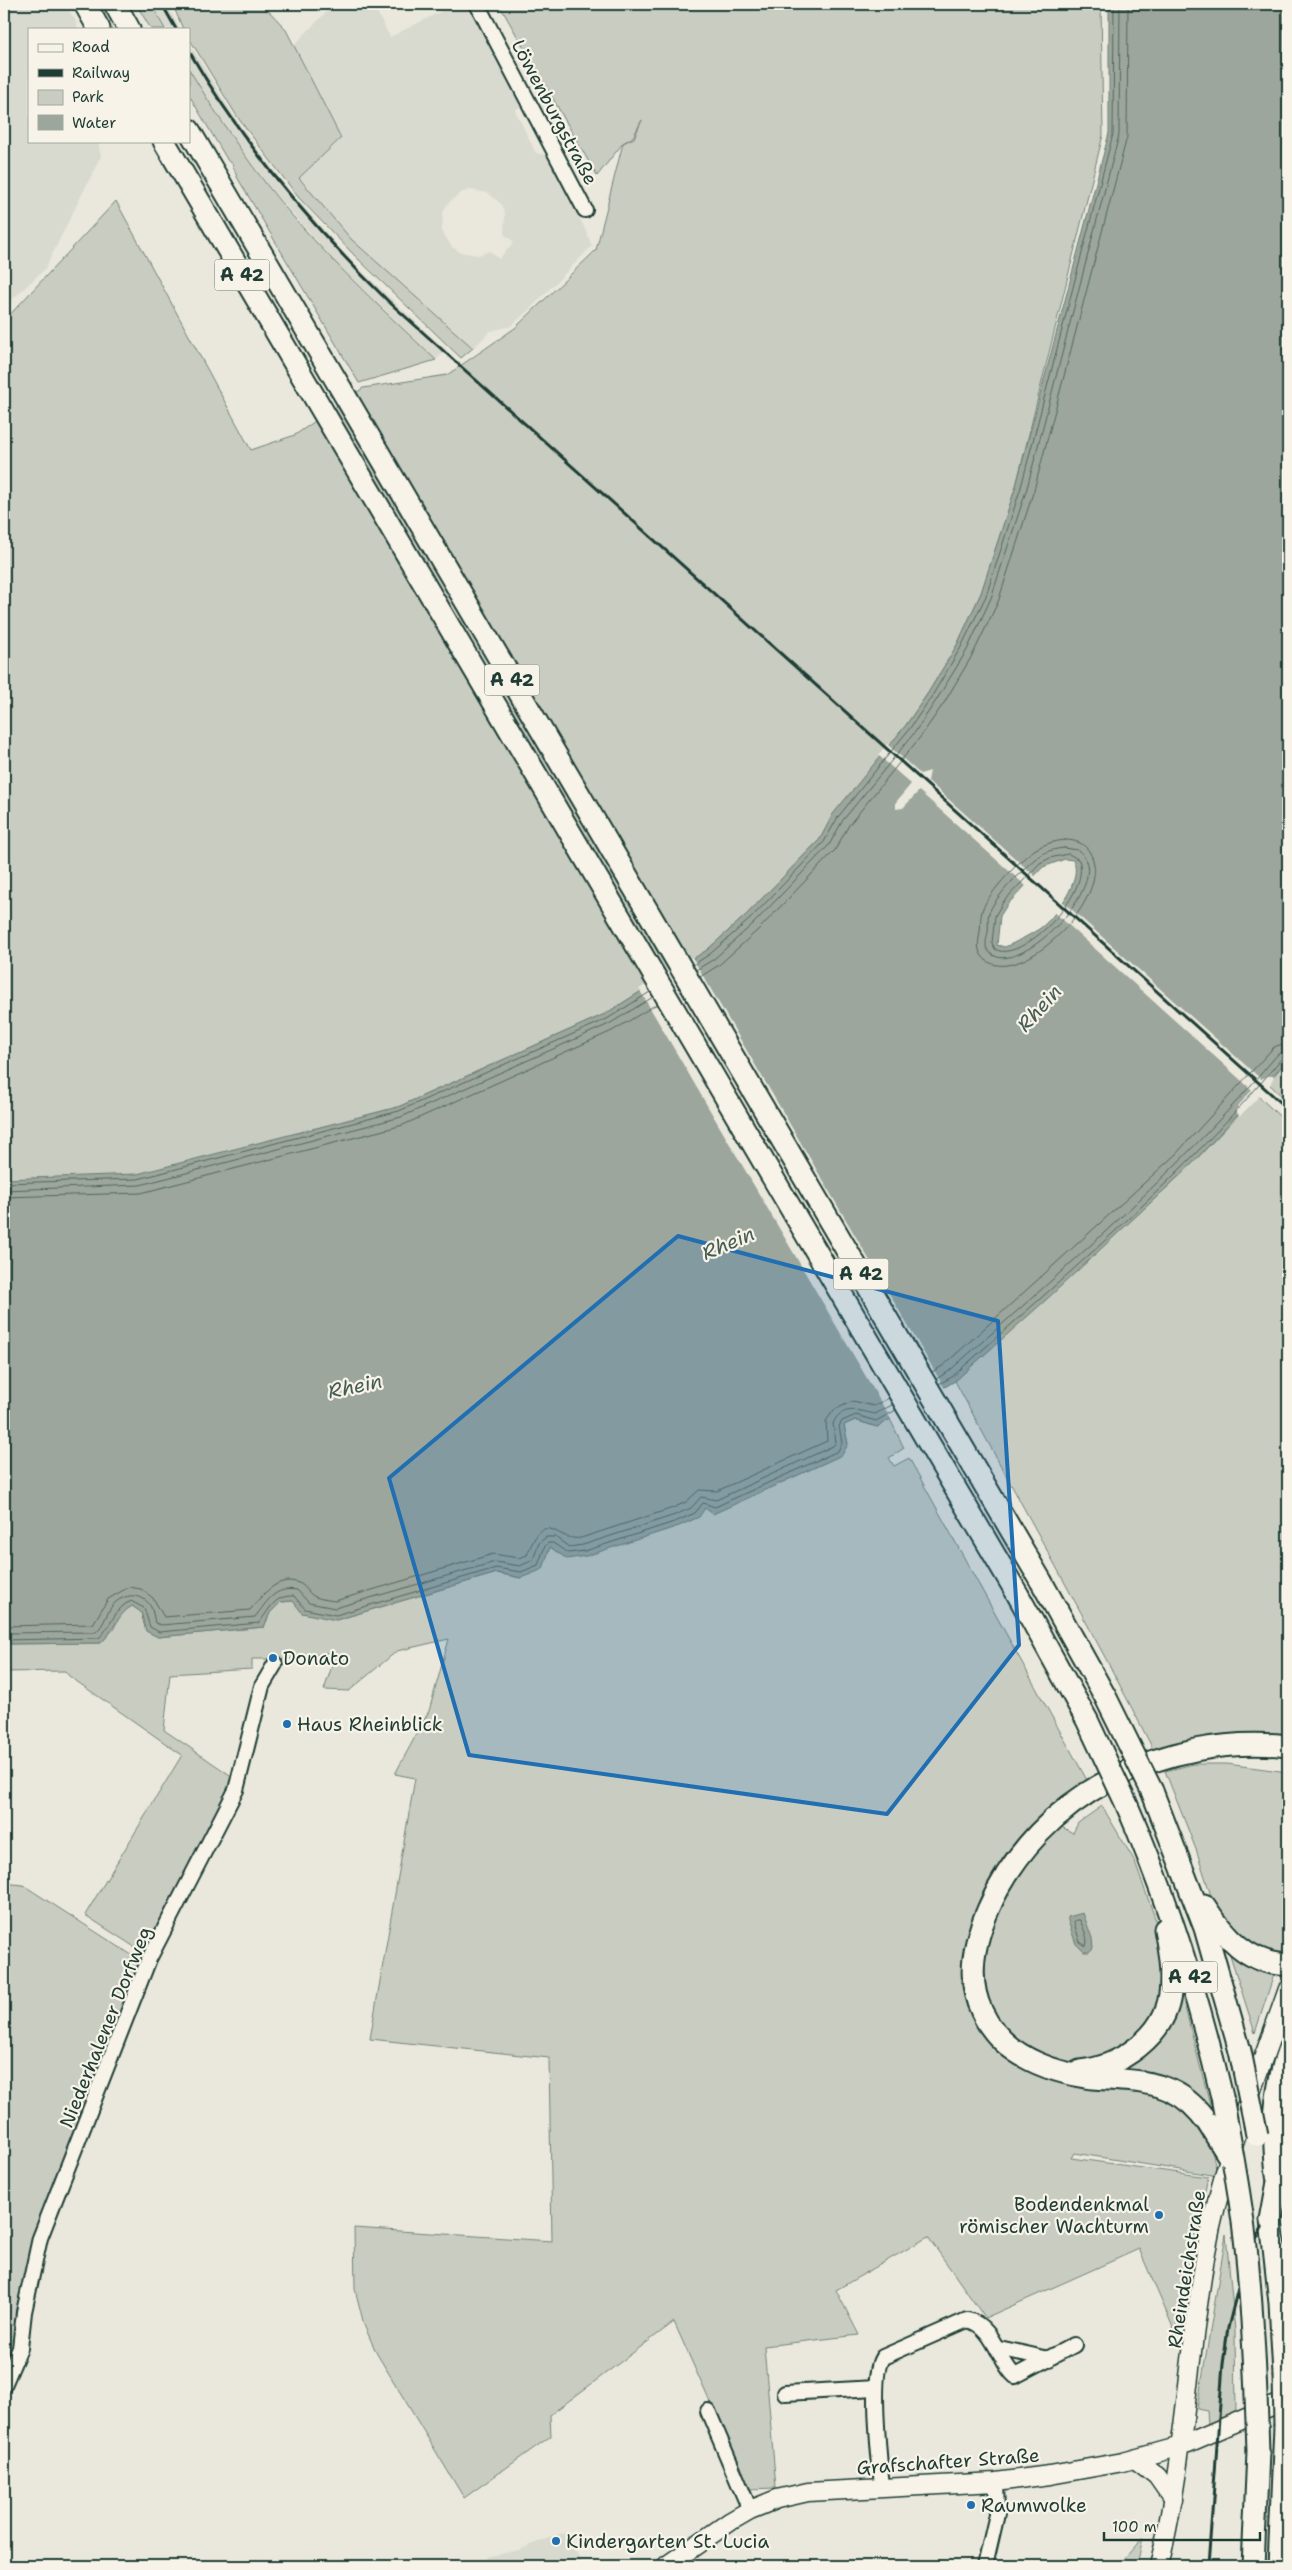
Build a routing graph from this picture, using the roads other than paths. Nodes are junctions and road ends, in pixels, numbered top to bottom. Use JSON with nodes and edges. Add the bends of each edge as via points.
{"nodes":[{"id":1,"x":85,"y":4,"type":"edge"},
{"id":2,"x":115,"y":4,"type":"edge"},
{"id":3,"x":477,"y":4,"type":"edge"},
{"id":4,"x":98,"y":28,"type":"edge"},
{"id":5,"x":128,"y":28,"type":"edge"},
{"id":6,"x":190,"y":132,"type":"edge"},
{"id":7,"x":165,"y":142,"type":"edge"},
{"id":8,"x":585,"y":210,"type":"dead end"},
{"id":9,"x":275,"y":1664,"type":"dead end"},
{"id":10,"x":1288,"y":1746,"type":"edge"},
{"id":11,"x":1216,"y":1748,"type":"junction"},
{"id":12,"x":1288,"y":1756,"type":"edge"},
{"id":13,"x":1151,"y":1860,"type":"junction"},
{"id":14,"x":1188,"y":1882,"type":"junction"},
{"id":15,"x":1288,"y":1966,"type":"edge"},
{"id":16,"x":1288,"y":1989,"type":"edge"},
{"id":17,"x":1288,"y":2051,"type":"edge"},
{"id":18,"x":1065,"y":2072,"type":"junction"},
{"id":19,"x":1235,"y":2168,"type":"junction"},
{"id":20,"x":1273,"y":2188,"type":"junction"},
{"id":21,"x":1074,"y":2345,"type":"dead end"},
{"id":22,"x":999,"y":2348,"type":"junction"},
{"id":23,"x":1028,"y":2354,"type":"junction"},
{"id":24,"x":1048,"y":2359,"type":"junction"},
{"id":25,"x":1025,"y":2371,"type":"junction"},
{"id":26,"x":4,"y":2385,"type":"edge"},
{"id":27,"x":876,"y":2388,"type":"junction"},
{"id":28,"x":785,"y":2393,"type":"dead end"},
{"id":29,"x":1288,"y":2400,"type":"edge"},
{"id":30,"x":708,"y":2411,"type":"dead end"},
{"id":31,"x":1181,"y":2446,"type":"junction"},
{"id":32,"x":1135,"y":2459,"type":"junction"},
{"id":33,"x":996,"y":2482,"type":"junction"},
{"id":34,"x":882,"y":2487,"type":"junction"},
{"id":35,"x":1173,"y":2499,"type":"junction"},
{"id":36,"x":750,"y":2510,"type":"junction"},
{"id":37,"x":666,"y":2566,"type":"edge"},
{"id":38,"x":985,"y":2566,"type":"edge"},
{"id":39,"x":1159,"y":2566,"type":"edge"},
{"id":40,"x":1253,"y":2566,"type":"edge"},
{"id":41,"x":1279,"y":2566,"type":"edge"}],
"edges":[{"from":1,"to":4,"type":"highway"},
{"from":2,"to":5,"type":"highway"},
{"from":3,"to":8,"type":"street","name":"Löwenburgstraße"},
{"from":6,"to":14,"type":"highway","number":"A 42","bridge":true,"via":[[1041,1581],[1106,1698],[1152,1791]]},
{"from":7,"to":13,"type":"highway","number":"A 42","bridge":true,"via":[[993,1552],[1087,1720]]},
{"from":9,"to":26,"type":"street","name":"Niederhalener Dorfweg","via":[[262,1686],[236,1790],[148,1959],[40,2238],[24,2312],[20,2348]]},
{"from":10,"to":11,"type":"highway","via":[[1242,1743]]},
{"from":11,"to":12,"type":"highway"},
{"from":11,"to":18,"type":"highway","via":[[1178,1753],[1140,1764],[1089,1791],[1031,1842],[990,1904],[977,1938],[973,1968],[976,1999],[982,2013],[1010,2048],[1037,2064]]},
{"from":13,"to":18,"type":"highway","via":[[1172,1978],[1163,2014],[1148,2037],[1123,2057],[1087,2070]]},
{"from":13,"to":19,"type":"highway","number":"A 42","bridge":true,"via":[[1178,1934],[1208,2038]]},
{"from":14,"to":15,"type":"highway","via":[[1225,1934],[1242,1951],[1272,1964]]},
{"from":14,"to":20,"type":"highway","number":"A 42","bridge":true,"via":[[1205,1928],[1240,2051],[1257,2135]]},
{"from":16,"to":31,"type":"main road","name":"Rheindeichstraße","via":[[1220,2187],[1206,2252]]},
{"from":17,"to":20,"type":"highway","via":[[1275,2105]]},
{"from":18,"to":19,"type":"highway","bridge":true,"via":[[1136,2081],[1171,2090],[1186,2099],[1208,2123]]},
{"from":19,"to":40,"type":"highway","number":"A 42","bridge":true,"via":[[1246,2246],[1258,2452]]},
{"from":20,"to":41,"type":"highway","bridge":true,"via":[[1272,2220],[1280,2303],[1285,2426]]},
{"from":21,"to":24,"type":"street"},
{"from":22,"to":23,"type":"street"},
{"from":22,"to":25,"type":"street","via":[[1015,2376]]},
{"from":22,"to":27,"type":"street","via":[[976,2322],[967,2320],[883,2358],[878,2363]]},
{"from":23,"to":24,"type":"street"},
{"from":23,"to":25,"type":"street"},
{"from":24,"to":25,"type":"street"},
{"from":27,"to":28,"type":"street"},
{"from":27,"to":34,"type":"street"},
{"from":29,"to":31,"type":"main road","name":"Grafschafter Straße"},
{"from":30,"to":36,"type":"street"},
{"from":31,"to":32,"type":"main road","name":"Grafschafter Straße"},
{"from":31,"to":35,"type":"main road","name":"Rheindeichstraße"},
{"from":32,"to":33,"type":"main road","name":"Grafschafter Straße","via":[[1050,2476]]},
{"from":32,"to":35,"type":"main road","via":[[1151,2470]]},
{"from":33,"to":34,"type":"main road","name":"Grafschafter Straße"},
{"from":33,"to":38,"type":"street","via":[[997,2514]]},
{"from":34,"to":36,"type":"main road","name":"Grafschafter Straße","via":[[808,2492],[777,2499]]},
{"from":35,"to":39,"type":"main road","name":"Rheindeichstraße"},
{"from":36,"to":37,"type":"main road","name":"Grafschafter Straße"}]}
